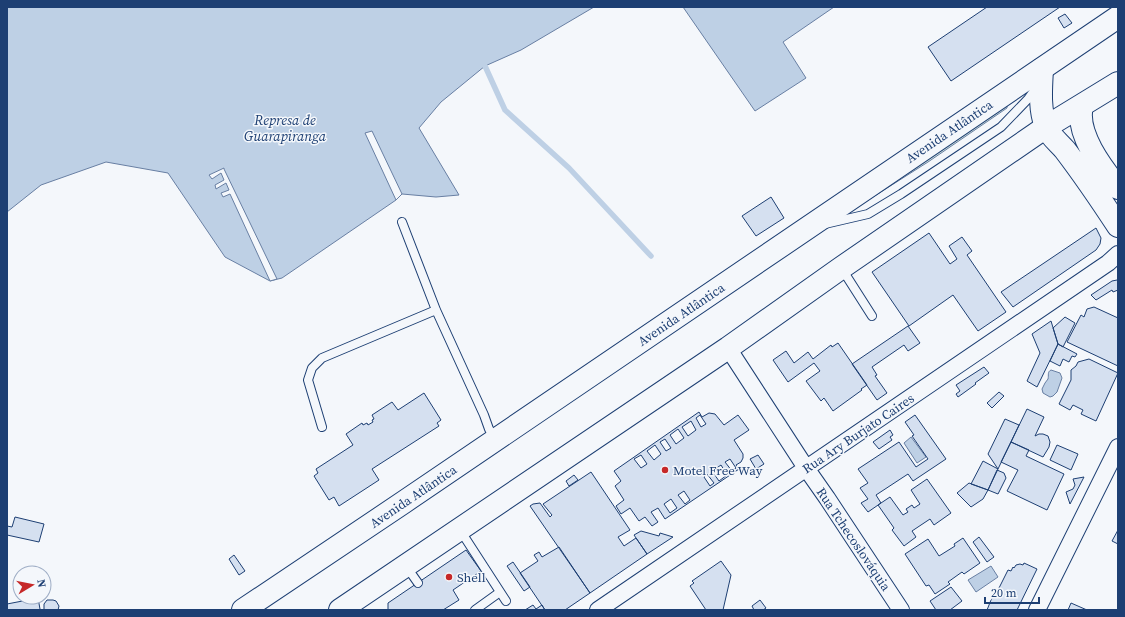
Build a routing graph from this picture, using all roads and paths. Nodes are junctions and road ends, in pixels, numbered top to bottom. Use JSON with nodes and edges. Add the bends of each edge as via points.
{"nodes":[{"id":1,"x":1118,"y":17,"type":"edge"},
{"id":2,"x":1039,"y":70,"type":"junction"},
{"id":3,"x":1118,"y":83,"type":"edge"},
{"id":4,"x":1082,"y":106,"type":"junction"},
{"id":5,"x":1046,"y":127,"type":"junction"},
{"id":6,"x":1118,"y":188,"type":"edge"},
{"id":7,"x":402,"y":222,"type":"dead end"},
{"id":8,"x":1118,"y":226,"type":"edge"},
{"id":9,"x":1118,"y":254,"type":"edge"},
{"id":10,"x":841,"y":268,"type":"junction"},
{"id":11,"x":436,"y":310,"type":"junction"},
{"id":12,"x":872,"y":316,"type":"dead end"},
{"id":13,"x":728,"y":348,"type":"junction"},
{"id":14,"x":322,"y":427,"type":"dead end"},
{"id":15,"x":495,"y":440,"type":"junction"},
{"id":16,"x":1118,"y":447,"type":"edge"},
{"id":17,"x":806,"y":468,"type":"junction"},
{"id":18,"x":459,"y":530,"type":"junction"},
{"id":19,"x":406,"y":566,"type":"junction"},
{"id":20,"x":418,"y":584,"type":"dead end"},
{"id":21,"x":500,"y":592,"type":"junction"},
{"id":22,"x":506,"y":601,"type":"dead end"},
{"id":23,"x":351,"y":607,"type":"edge"},
{"id":24,"x":244,"y":610,"type":"edge"},
{"id":25,"x":474,"y":610,"type":"edge"},
{"id":26,"x":598,"y":610,"type":"edge"},
{"id":27,"x":901,"y":610,"type":"edge"},
{"id":28,"x":1037,"y":610,"type":"edge"}],
"edges":[{"from":1,"to":2,"type":"main road","name":"Avenida Atlântica"},
{"from":2,"to":5,"type":"main road"},
{"from":2,"to":15,"type":"main road","name":"Avenida Atlântica"},
{"from":3,"to":4,"type":"main road"},
{"from":4,"to":5,"type":"main road"},
{"from":4,"to":6,"type":"main road","via":[[1081,120],[1087,141]]},
{"from":5,"to":8,"type":"main road","via":[[1098,194]]},
{"from":5,"to":10,"type":"main road"},
{"from":7,"to":11,"type":"lane"},
{"from":9,"to":17,"type":"street","name":"Rua Ary Burjato Caires","via":[[1028,319]]},
{"from":10,"to":12,"type":"lane"},
{"from":10,"to":13,"type":"main road"},
{"from":11,"to":14,"type":"lane","via":[[322,358],[312,368],[308,380]]},
{"from":11,"to":15,"type":"lane"},
{"from":13,"to":17,"type":"street","name":"Rua Tchecoslováquia"},
{"from":13,"to":18,"type":"main road"},
{"from":15,"to":24,"type":"main road","name":"Avenida Atlântica"},
{"from":16,"to":28,"type":"street"},
{"from":17,"to":26,"type":"street","name":"Rua Ary Burjato Caires"},
{"from":17,"to":27,"type":"street","name":"Rua Tchecoslováquia"},
{"from":18,"to":19,"type":"main road"},
{"from":18,"to":21,"type":"lane"},
{"from":19,"to":20,"type":"lane"},
{"from":19,"to":23,"type":"main road"},
{"from":21,"to":22,"type":"lane"},
{"from":21,"to":25,"type":"lane"}]}
